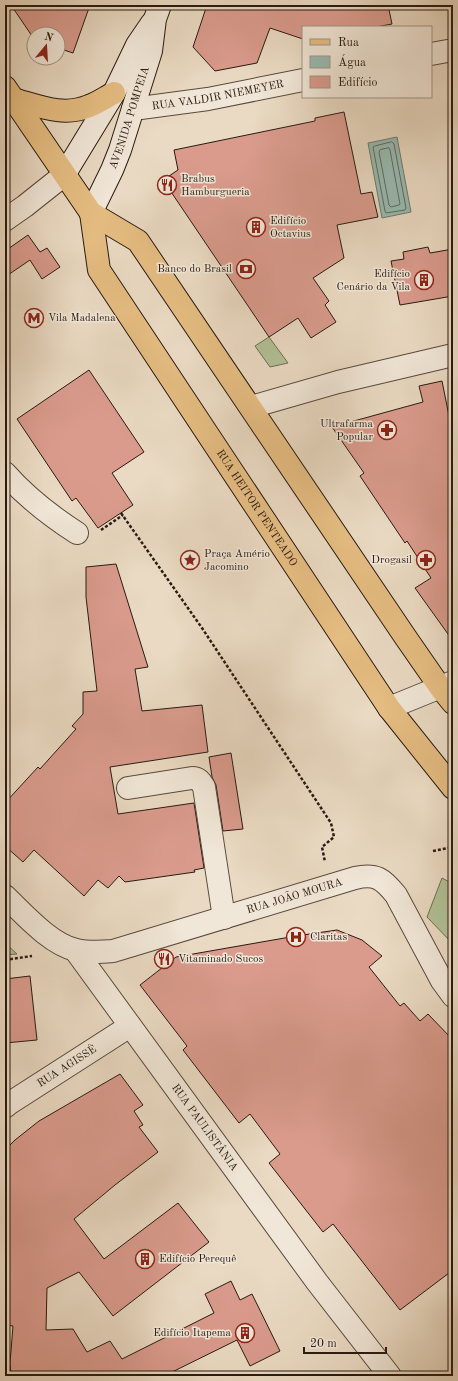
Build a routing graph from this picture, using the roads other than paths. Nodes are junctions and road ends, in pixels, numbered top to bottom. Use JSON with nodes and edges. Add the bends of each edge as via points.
{"nodes":[{"id":1,"x":158,"y":12,"type":"edge"},
{"id":2,"x":453,"y":50,"type":"edge"},
{"id":3,"x":432,"y":54,"type":"edge"},
{"id":4,"x":302,"y":80,"type":"edge"},
{"id":5,"x":9,"y":93,"type":"edge"},
{"id":6,"x":114,"y":93,"type":"junction"},
{"id":7,"x":134,"y":109,"type":"junction"},
{"id":8,"x":64,"y":175,"type":"junction"},
{"id":9,"x":90,"y":213,"type":"junction"},
{"id":10,"x":5,"y":220,"type":"edge"},
{"id":11,"x":453,"y":355,"type":"edge"},
{"id":12,"x":251,"y":408,"type":"junction"},
{"id":13,"x":5,"y":472,"type":"edge"},
{"id":14,"x":77,"y":533,"type":"dead end"},
{"id":15,"x":449,"y":691,"type":"edge"},
{"id":16,"x":389,"y":708,"type":"junction"},
{"id":17,"x":128,"y":788,"type":"dead end"},
{"id":18,"x":453,"y":788,"type":"edge"},
{"id":19,"x":5,"y":896,"type":"edge"},
{"id":20,"x":224,"y":918,"type":"junction"},
{"id":21,"x":75,"y":950,"type":"junction"},
{"id":22,"x":453,"y":996,"type":"edge"},
{"id":23,"x":130,"y":1026,"type":"junction"},
{"id":24,"x":5,"y":1107,"type":"edge"},
{"id":25,"x":390,"y":1376,"type":"edge"}],
"edges":[{"from":1,"to":6,"type":"street","name":"AVENIDA POMPEIA","via":[[136,46]]},
{"from":1,"to":7,"type":"street","name":"AVENIDA POMPEIA","via":[[151,51]]},
{"from":2,"to":3,"type":"street"},
{"from":4,"to":7,"type":"street","name":"RUA VALDIR NIEMEYER","via":[[208,99]]},
{"from":5,"to":6,"type":"main road","via":[[64,112],[90,106]]},
{"from":5,"to":8,"type":"main road","name":"RUA HEITOR PENTEADO"},
{"from":6,"to":8,"type":"street","name":"AVENIDA POMPEIA"},
{"from":7,"to":9,"type":"street","name":"AVENIDA POMPEIA","via":[[112,170]]},
{"from":8,"to":9,"type":"main road","name":"RUA HEITOR PENTEADO"},
{"from":8,"to":10,"type":"street"},
{"from":9,"to":12,"type":"main road","name":"RUA HEITOR PENTEADO","via":[[138,241]]},
{"from":9,"to":16,"type":"main road","name":"RUA HEITOR PENTEADO","via":[[99,270]]},
{"from":11,"to":12,"type":"street","via":[[338,382]]},
{"from":12,"to":15,"type":"main road","name":"RUA HEITOR PENTEADO"},
{"from":13,"to":14,"type":"street","via":[[21,491],[49,515]]},
{"from":15,"to":16,"type":"street"},
{"from":16,"to":18,"type":"main road","name":"RUA HEITOR PENTEADO"},
{"from":17,"to":20,"type":"street","via":[[192,778],[201,781]]},
{"from":19,"to":21,"type":"street","name":"RUA PAULISTÂNIA","via":[[54,940]]},
{"from":20,"to":21,"type":"street","name":"RUA JOÃO MOURA","via":[[113,951]]},
{"from":20,"to":22,"type":"street","name":"RUA JOÃO MOURA","via":[[366,875],[377,876],[396,895],[442,981]]},
{"from":21,"to":23,"type":"street","name":"RUA PAULISTÂNIA"},
{"from":23,"to":24,"type":"street","name":"RUA AGISSÊ"},
{"from":23,"to":25,"type":"street","name":"RUA PAULISTÂNIA","via":[[317,1282]]}]}
